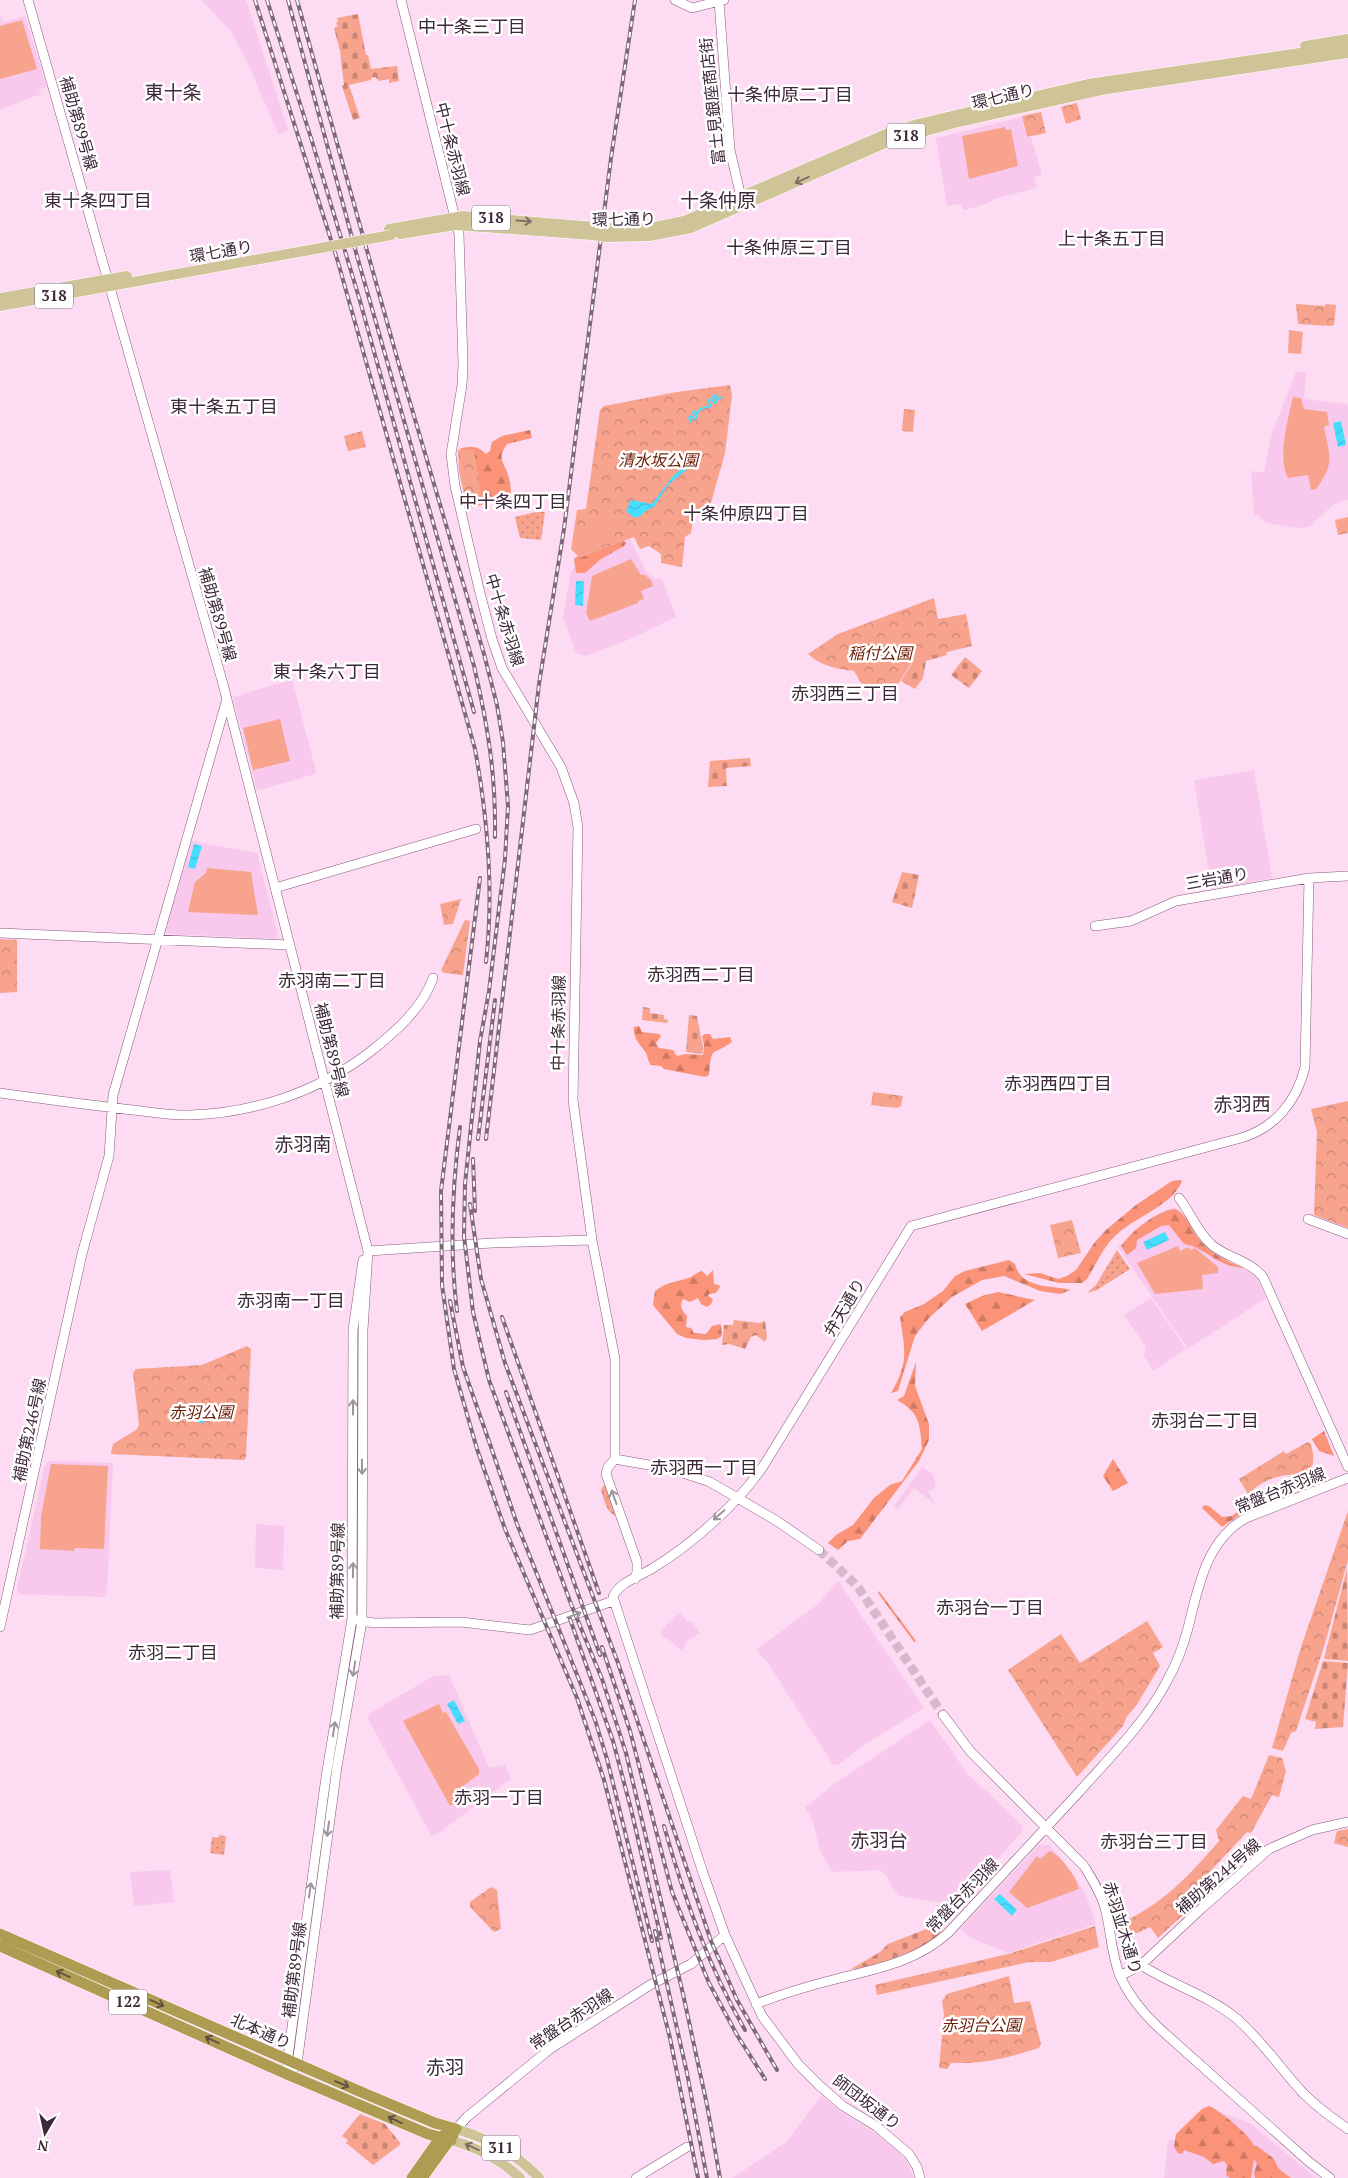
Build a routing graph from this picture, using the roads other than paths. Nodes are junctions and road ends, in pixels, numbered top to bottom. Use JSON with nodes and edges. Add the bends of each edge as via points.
{"nodes":[{"id":1,"x":28,"y":0,"type":"edge"},
{"id":2,"x":401,"y":0,"type":"edge"},
{"id":3,"x":675,"y":0,"type":"edge"},
{"id":4,"x":721,"y":1,"type":"edge"},
{"id":5,"x":1348,"y":39,"type":"edge"},
{"id":6,"x":1348,"y":46,"type":"edge"},
{"id":7,"x":1329,"y":53,"type":"junction"},
{"id":8,"x":1348,"y":53,"type":"edge"},
{"id":9,"x":1348,"y":60,"type":"edge"},
{"id":10,"x":1218,"y":69,"type":"junction"},
{"id":11,"x":741,"y":197,"type":"junction"},
{"id":12,"x":456,"y":220,"type":"junction"},
{"id":13,"x":606,"y":232,"type":"junction"},
{"id":14,"x":108,"y":282,"type":"junction"},
{"id":15,"x":0,"y":298,"type":"edge"},
{"id":16,"x":0,"y":306,"type":"edge"},
{"id":17,"x":226,"y":699,"type":"junction"},
{"id":18,"x":476,"y":829,"type":"dead end"},
{"id":19,"x":1348,"y":876,"type":"edge"},
{"id":20,"x":1309,"y":878,"type":"junction"},
{"id":21,"x":275,"y":888,"type":"junction"},
{"id":22,"x":1096,"y":926,"type":"dead end"},
{"id":23,"x":0,"y":933,"type":"edge"},
{"id":24,"x":157,"y":940,"type":"junction"},
{"id":25,"x":290,"y":945,"type":"junction"},
{"id":26,"x":434,"y":978,"type":"dead end"},
{"id":27,"x":324,"y":1080,"type":"junction"},
{"id":28,"x":0,"y":1093,"type":"edge"},
{"id":29,"x":112,"y":1108,"type":"junction"},
{"id":30,"x":1179,"y":1198,"type":"dead end"},
{"id":31,"x":1308,"y":1219,"type":"dead end"},
{"id":32,"x":1348,"y":1234,"type":"edge"},
{"id":33,"x":364,"y":1240,"type":"junction"},
{"id":34,"x":592,"y":1240,"type":"junction"},
{"id":35,"x":368,"y":1251,"type":"junction"},
{"id":36,"x":615,"y":1459,"type":"junction"},
{"id":37,"x":1348,"y":1467,"type":"edge"},
{"id":38,"x":1348,"y":1478,"type":"edge"},
{"id":39,"x":739,"y":1498,"type":"junction"},
{"id":40,"x":819,"y":1550,"type":"tunnel mouth"},
{"id":41,"x":635,"y":1557,"type":"junction"},
{"id":42,"x":666,"y":1560,"type":"junction"},
{"id":43,"x":635,"y":1579,"type":"junction"},
{"id":44,"x":613,"y":1601,"type":"junction"},
{"id":45,"x":352,"y":1619,"type":"junction"},
{"id":46,"x":362,"y":1621,"type":"junction"},
{"id":47,"x":0,"y":1628,"type":"edge"},
{"id":48,"x":944,"y":1714,"type":"tunnel mouth"},
{"id":49,"x":1348,"y":1822,"type":"edge"},
{"id":50,"x":1047,"y":1827,"type":"junction"},
{"id":51,"x":0,"y":1934,"type":"edge"},
{"id":52,"x":726,"y":1935,"type":"junction"},
{"id":53,"x":0,"y":1946,"type":"edge"},
{"id":54,"x":1141,"y":1965,"type":"junction"},
{"id":55,"x":1120,"y":1976,"type":"junction"},
{"id":56,"x":756,"y":2004,"type":"junction"},
{"id":57,"x":286,"y":2059,"type":"junction"},
{"id":58,"x":297,"y":2064,"type":"junction"},
{"id":59,"x":288,"y":2075,"type":"junction"},
{"id":60,"x":1348,"y":2129,"type":"edge"},
{"id":61,"x":449,"y":2135,"type":"junction"},
{"id":62,"x":687,"y":2147,"type":"dead end"},
{"id":63,"x":412,"y":2178,"type":"edge"},
{"id":64,"x":422,"y":2178,"type":"edge"},
{"id":65,"x":520,"y":2178,"type":"edge"},
{"id":66,"x":539,"y":2178,"type":"edge"},
{"id":67,"x":636,"y":2178,"type":"edge"},
{"id":68,"x":920,"y":2178,"type":"edge"},
{"id":69,"x":1330,"y":2178,"type":"edge"}],
"edges":[{"from":1,"to":14,"type":"street","name":"補助第89号線"},
{"from":2,"to":12,"type":"street","name":"中十条赤羽線"},
{"from":3,"to":4,"type":"street","via":[[692,8]]},
{"from":4,"to":11,"type":"street","name":"富士見銀座商店街","via":[[730,150]]},
{"from":5,"to":10,"type":"main road","via":[[1227,58]]},
{"from":6,"to":7,"type":"main road","name":"環七通り","number":"318"},
{"from":7,"to":8,"type":"main road","name":"環七通り","number":"318"},
{"from":7,"to":10,"type":"main road","name":"環七通り","number":"318"},
{"from":9,"to":10,"type":"main road","via":[[1259,74],[1241,75]]},
{"from":10,"to":11,"type":"main road","name":"環七通り","number":"318","via":[[1088,84],[918,124],[886,134]]},
{"from":10,"to":13,"type":"main road","name":"環七通り","number":"318","one_way":true,"via":[[1079,94],[910,134],[691,228],[649,236]]},
{"from":11,"to":13,"type":"main road","name":"環七通り","number":"318","via":[[667,225]]},
{"from":12,"to":13,"type":"main road","name":"環七通り","number":"318","bridge":true},
{"from":12,"to":14,"type":"main road","name":"環七通り","number":"318","bridge":true},
{"from":12,"to":34,"type":"street","name":"中十条赤羽線","via":[[463,364],[451,449],[455,486],[478,589],[497,655],[561,766],[574,802],[578,827],[573,1100]]},
{"from":14,"to":15,"type":"main road","name":"環七通り","number":"318"},
{"from":14,"to":16,"type":"main road","name":"環七通り","number":"318"},
{"from":14,"to":17,"type":"street","name":"補助第89号線"},
{"from":17,"to":21,"type":"street","name":"補助第89号線"},
{"from":17,"to":24,"type":"street","name":"補助第246号線"},
{"from":18,"to":21,"type":"street"},
{"from":19,"to":20,"type":"street","name":"三岩通り"},
{"from":20,"to":22,"type":"street","name":"三岩通り","via":[[1176,901],[1132,921]]},
{"from":20,"to":39,"type":"street","name":"弁天通り","via":[[1307,1057],[1297,1093],[1279,1116],[1256,1133],[911,1226],[764,1465]]},
{"from":21,"to":25,"type":"street","name":"補助第89号線"},
{"from":23,"to":24,"type":"street"},
{"from":24,"to":25,"type":"street"},
{"from":24,"to":29,"type":"street","name":"補助第246号線","via":[[121,1064]]},
{"from":25,"to":27,"type":"street","name":"補助第89号線"},
{"from":26,"to":27,"type":"street","via":[[415,1008],[380,1044],[348,1068]]},
{"from":27,"to":29,"type":"street","via":[[271,1103],[227,1112],[186,1115]]},
{"from":27,"to":33,"type":"street","name":"補助第89号線"},
{"from":28,"to":29,"type":"street"},
{"from":29,"to":47,"type":"street","name":"補助第246号線","via":[[109,1156],[82,1254]]},
{"from":30,"to":37,"type":"street","via":[[1208,1242],[1254,1267],[1263,1277]]},
{"from":31,"to":32,"type":"street"},
{"from":33,"to":35,"type":"street","name":"補助第89号線"},
{"from":45,"to":33,"type":"street","name":"補助第89号線","one_way":true,"via":[[353,1330]]},
{"from":34,"to":35,"type":"street"},
{"from":34,"to":36,"type":"street","name":"中十条赤羽線","via":[[615,1359]]},
{"from":35,"to":46,"type":"street","name":"補助第89号線","one_way":true,"via":[[363,1330]]},
{"from":36,"to":39,"type":"street","via":[[689,1474]]},
{"from":41,"to":36,"type":"street","name":"中十条赤羽線","one_way":true,"via":[[606,1474]]},
{"from":38,"to":50,"type":"street","name":"常盤台赤羽線","via":[[1246,1518],[1223,1536],[1201,1576],[1181,1648],[1160,1694],[1138,1725]]},
{"from":39,"to":40,"type":"street"},
{"from":39,"to":42,"type":"street","name":"弁天通り","one_way":true},
{"from":41,"to":42,"type":"street","via":[[648,1565]]},
{"from":41,"to":43,"type":"street","name":"中十条赤羽線","via":[[638,1569]]},
{"from":42,"to":43,"type":"street","name":"弁天通り"},
{"from":43,"to":44,"type":"street","name":"弁天通り","via":[[616,1590]]},
{"from":46,"to":44,"type":"street","one_way":true,"via":[[461,1622],[524,1630],[536,1629]]},
{"from":44,"to":52,"type":"street"},
{"from":45,"to":46,"type":"street"},
{"from":57,"to":45,"type":"street","name":"補助第89号線","one_way":true},
{"from":46,"to":58,"type":"street","name":"補助第89号線","one_way":true,"via":[[336,1776]]},
{"from":48,"to":50,"type":"street","name":"赤羽並木通り","via":[[970,1751]]},
{"from":49,"to":54,"type":"street","name":"補助第244号線","via":[[1312,1830],[1269,1849]]},
{"from":50,"to":55,"type":"street","name":"赤羽並木通り","via":[[1084,1866],[1095,1883],[1104,1906]]},
{"from":50,"to":56,"type":"street","name":"常盤台赤羽線","via":[[934,1946],[899,1963],[783,1993]]},
{"from":51,"to":57,"type":"highway","name":"北本通り","number":"122","one_way":true},
{"from":52,"to":56,"type":"street"},
{"from":52,"to":61,"type":"street","name":"常盤台赤羽線","via":[[691,1964],[650,1985],[550,2049]]},
{"from":59,"to":53,"type":"highway","name":"北本通り","number":"122","one_way":true},
{"from":54,"to":55,"type":"street","name":"補助第244号線"},
{"from":54,"to":60,"type":"street","via":[[1226,2010],[1246,2027],[1305,2095]]},
{"from":55,"to":69,"type":"street","name":"赤羽並木通り","via":[[1137,2004],[1159,2028]]},
{"from":56,"to":68,"type":"street","name":"師団坂通り","via":[[798,2064],[843,2106],[876,2126],[903,2148],[914,2161]]},
{"from":57,"to":58,"type":"highway","name":"北本通り","number":"122"},
{"from":57,"to":59,"type":"street","name":"補助第89号線"},
{"from":58,"to":59,"type":"street"},
{"from":58,"to":61,"type":"highway","name":"北本通り","number":"122","one_way":true,"via":[[430,2121]]},
{"from":61,"to":59,"type":"highway","name":"北本通り","number":"122","one_way":true,"via":[[423,2132]]},
{"from":61,"to":63,"type":"highway"},
{"from":61,"to":64,"type":"highway"},
{"from":65,"to":61,"type":"main road","number":"311","one_way":true},
{"from":61,"to":66,"type":"main road","number":"311","via":[[473,2134],[498,2146]]},
{"from":62,"to":67,"type":"street"}]}
